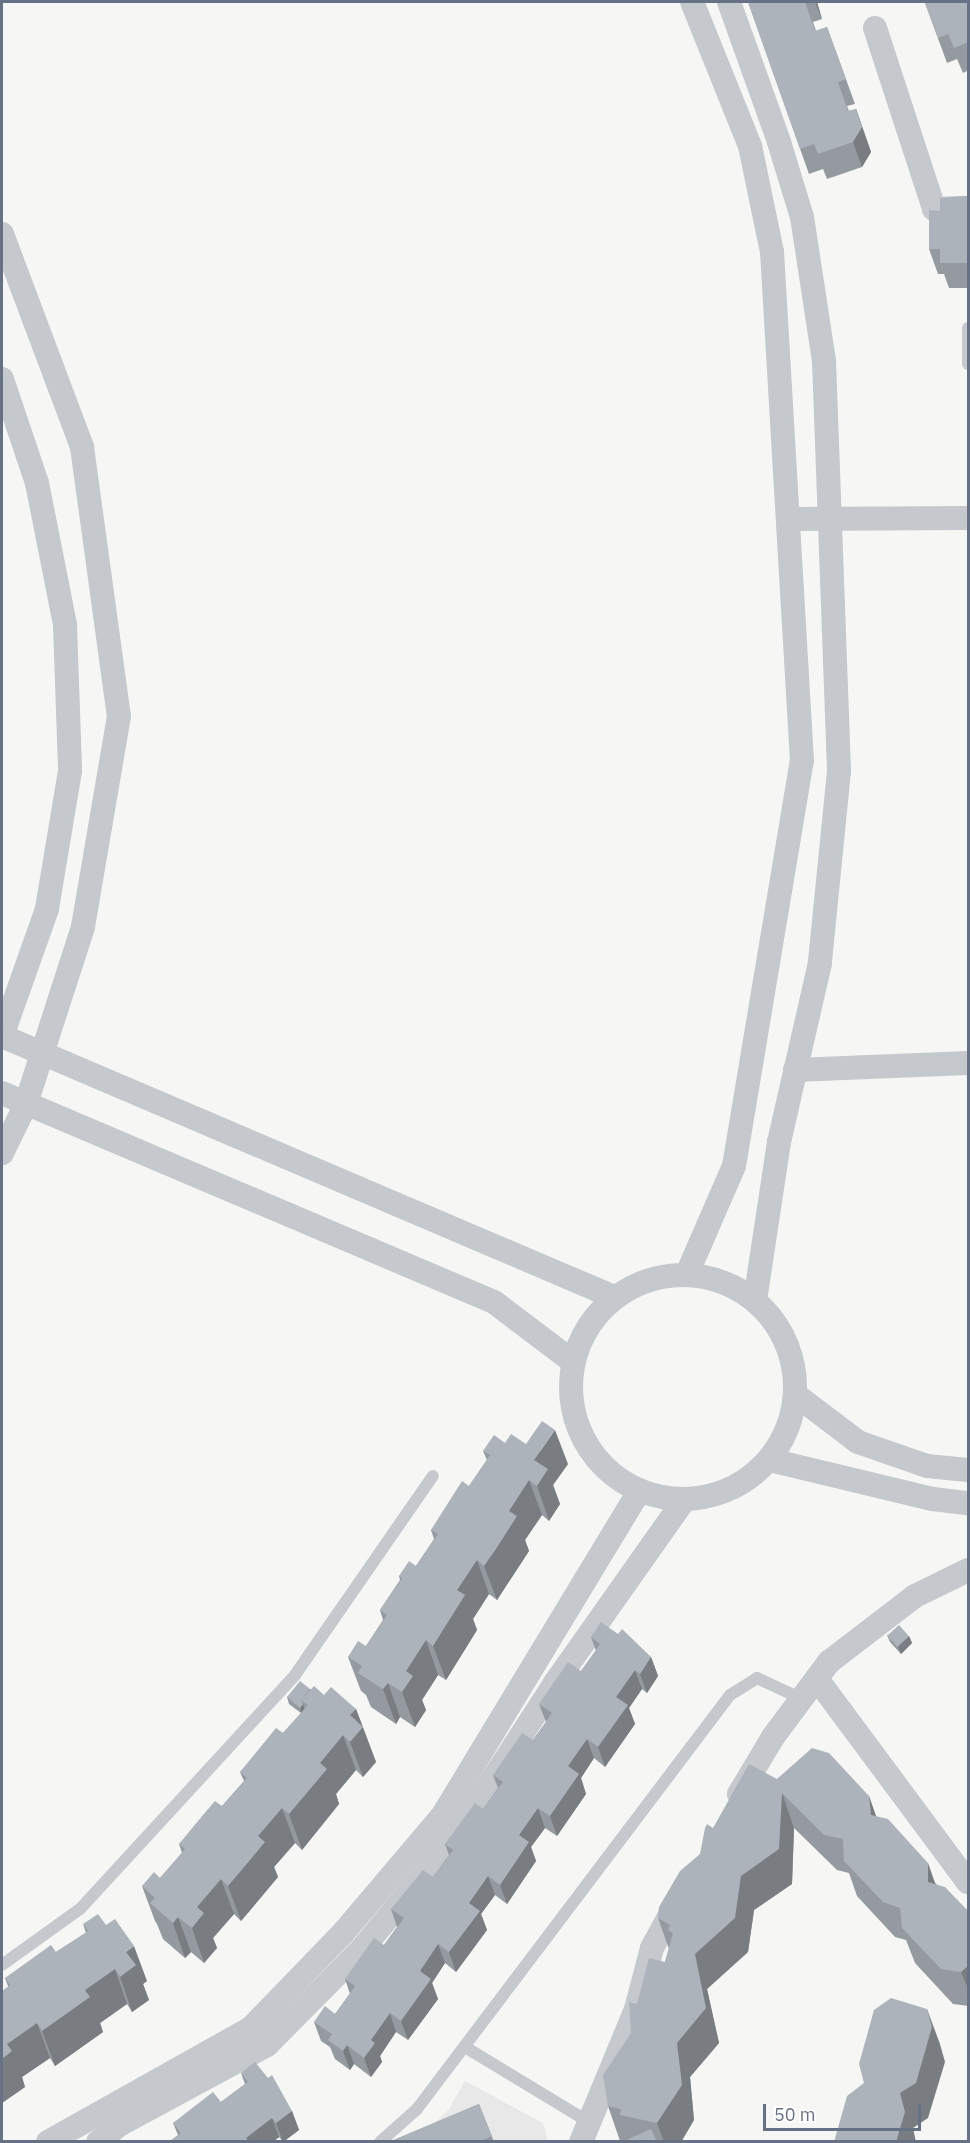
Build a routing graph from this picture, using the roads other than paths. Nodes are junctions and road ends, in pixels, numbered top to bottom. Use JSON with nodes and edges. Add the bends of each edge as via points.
{"nodes":[{"id":1,"x":692,"y":2,"type":"edge"},
{"id":2,"x":729,"y":2,"type":"edge"},
{"id":3,"x":875,"y":28,"type":"dead end"},
{"id":4,"x":969,"y":208,"type":"edge"},
{"id":5,"x":2,"y":234,"type":"edge"},
{"id":6,"x":969,"y":328,"type":"edge"},
{"id":7,"x":969,"y":364,"type":"edge"},
{"id":8,"x":2,"y":380,"type":"edge"},
{"id":9,"x":831,"y":516,"type":"junction"},
{"id":10,"x":969,"y":518,"type":"edge"},
{"id":11,"x":790,"y":519,"type":"junction"},
{"id":12,"x":2,"y":1036,"type":"edge"},
{"id":13,"x":43,"y":1052,"type":"junction"},
{"id":14,"x":969,"y":1063,"type":"edge"},
{"id":15,"x":795,"y":1070,"type":"junction"},
{"id":16,"x":2,"y":1093,"type":"edge"},
{"id":17,"x":26,"y":1104,"type":"junction"},
{"id":18,"x":2,"y":1153,"type":"edge"},
{"id":19,"x":687,"y":1274,"type":"junction"},
{"id":20,"x":614,"y":1297,"type":"junction"},
{"id":21,"x":755,"y":1300,"type":"junction"},
{"id":22,"x":572,"y":1361,"type":"junction"},
{"id":23,"x":796,"y":1395,"type":"junction"},
{"id":24,"x":770,"y":1460,"type":"junction"},
{"id":25,"x":969,"y":1470,"type":"edge"},
{"id":26,"x":433,"y":1476,"type":"dead end"},
{"id":27,"x":639,"y":1492,"type":"junction"},
{"id":28,"x":684,"y":1500,"type":"junction"},
{"id":29,"x":969,"y":1503,"type":"edge"},
{"id":30,"x":969,"y":1570,"type":"edge"},
{"id":31,"x":817,"y":1679,"type":"junction"},
{"id":32,"x":802,"y":1699,"type":"junction"},
{"id":33,"x":726,"y":1816,"type":"edge"},
{"id":34,"x":691,"y":1876,"type":"edge"},
{"id":35,"x":969,"y":1882,"type":"edge"},
{"id":36,"x":2,"y":1965,"type":"edge"},
{"id":37,"x":465,"y":2047,"type":"junction"},
{"id":38,"x":585,"y":2132,"type":"edge"},
{"id":39,"x":48,"y":2142,"type":"edge"},
{"id":40,"x":98,"y":2142,"type":"edge"},
{"id":41,"x":380,"y":2142,"type":"edge"}],
"edges":[{"from":1,"to":11,"type":"street","via":[[750,146],[772,252]]},
{"from":2,"to":9,"type":"street","via":[[801,217],[824,361]]},
{"from":3,"to":4,"type":"street","via":[[934,209]]},
{"from":5,"to":13,"type":"street","via":[[82,447],[119,716],[83,927]]},
{"from":6,"to":7,"type":"lane"},
{"from":8,"to":12,"type":"street","via":[[37,483],[65,625],[70,771],[47,909]]},
{"from":9,"to":10,"type":"street"},
{"from":9,"to":11,"type":"street"},
{"from":9,"to":15,"type":"street","via":[[839,771],[820,963]]},
{"from":11,"to":19,"type":"street","via":[[802,761],[734,1166]]},
{"from":12,"to":13,"type":"street"},
{"from":13,"to":17,"type":"street"},
{"from":13,"to":20,"type":"street"},
{"from":14,"to":15,"type":"street"},
{"from":15,"to":21,"type":"street","via":[[779,1142]]},
{"from":16,"to":17,"type":"street"},
{"from":17,"to":18,"type":"street"},
{"from":17,"to":22,"type":"street","via":[[494,1302]]},
{"from":19,"to":20,"type":"street","via":[[648,1279]]},
{"from":19,"to":21,"type":"street","via":[[723,1281]]},
{"from":20,"to":22,"type":"street","via":[[587,1325]]},
{"from":21,"to":23,"type":"street","via":[[783,1338],[792,1359]]},
{"from":22,"to":27,"type":"street","via":[[570,1401],[582,1439],[606,1470]]},
{"from":23,"to":24,"type":"street","via":[[788,1429]]},
{"from":23,"to":25,"type":"street","via":[[858,1442],[917,1463]]},
{"from":24,"to":28,"type":"street","via":[[746,1481],[726,1491]]},
{"from":24,"to":29,"type":"street","via":[[933,1500]]},
{"from":26,"to":36,"type":"lane","via":[[295,1675],[81,1908]]},
{"from":27,"to":28,"type":"street"},
{"from":27,"to":39,"type":"street","via":[[443,1815],[343,1933],[251,2028]]},
{"from":28,"to":40,"type":"street","via":[[555,1683],[458,1833],[362,1949],[267,2045],[119,2125]]},
{"from":30,"to":31,"type":"street","via":[[915,1596],[829,1662]]},
{"from":31,"to":32,"type":"street"},
{"from":31,"to":35,"type":"street"},
{"from":32,"to":33,"type":"street","via":[[773,1737]]},
{"from":32,"to":37,"type":"lane","via":[[757,1678],[730,1695]]},
{"from":34,"to":38,"type":"street","via":[[652,1948],[636,2009]]},
{"from":37,"to":38,"type":"lane"},
{"from":37,"to":41,"type":"lane","via":[[417,2109]]}]}
